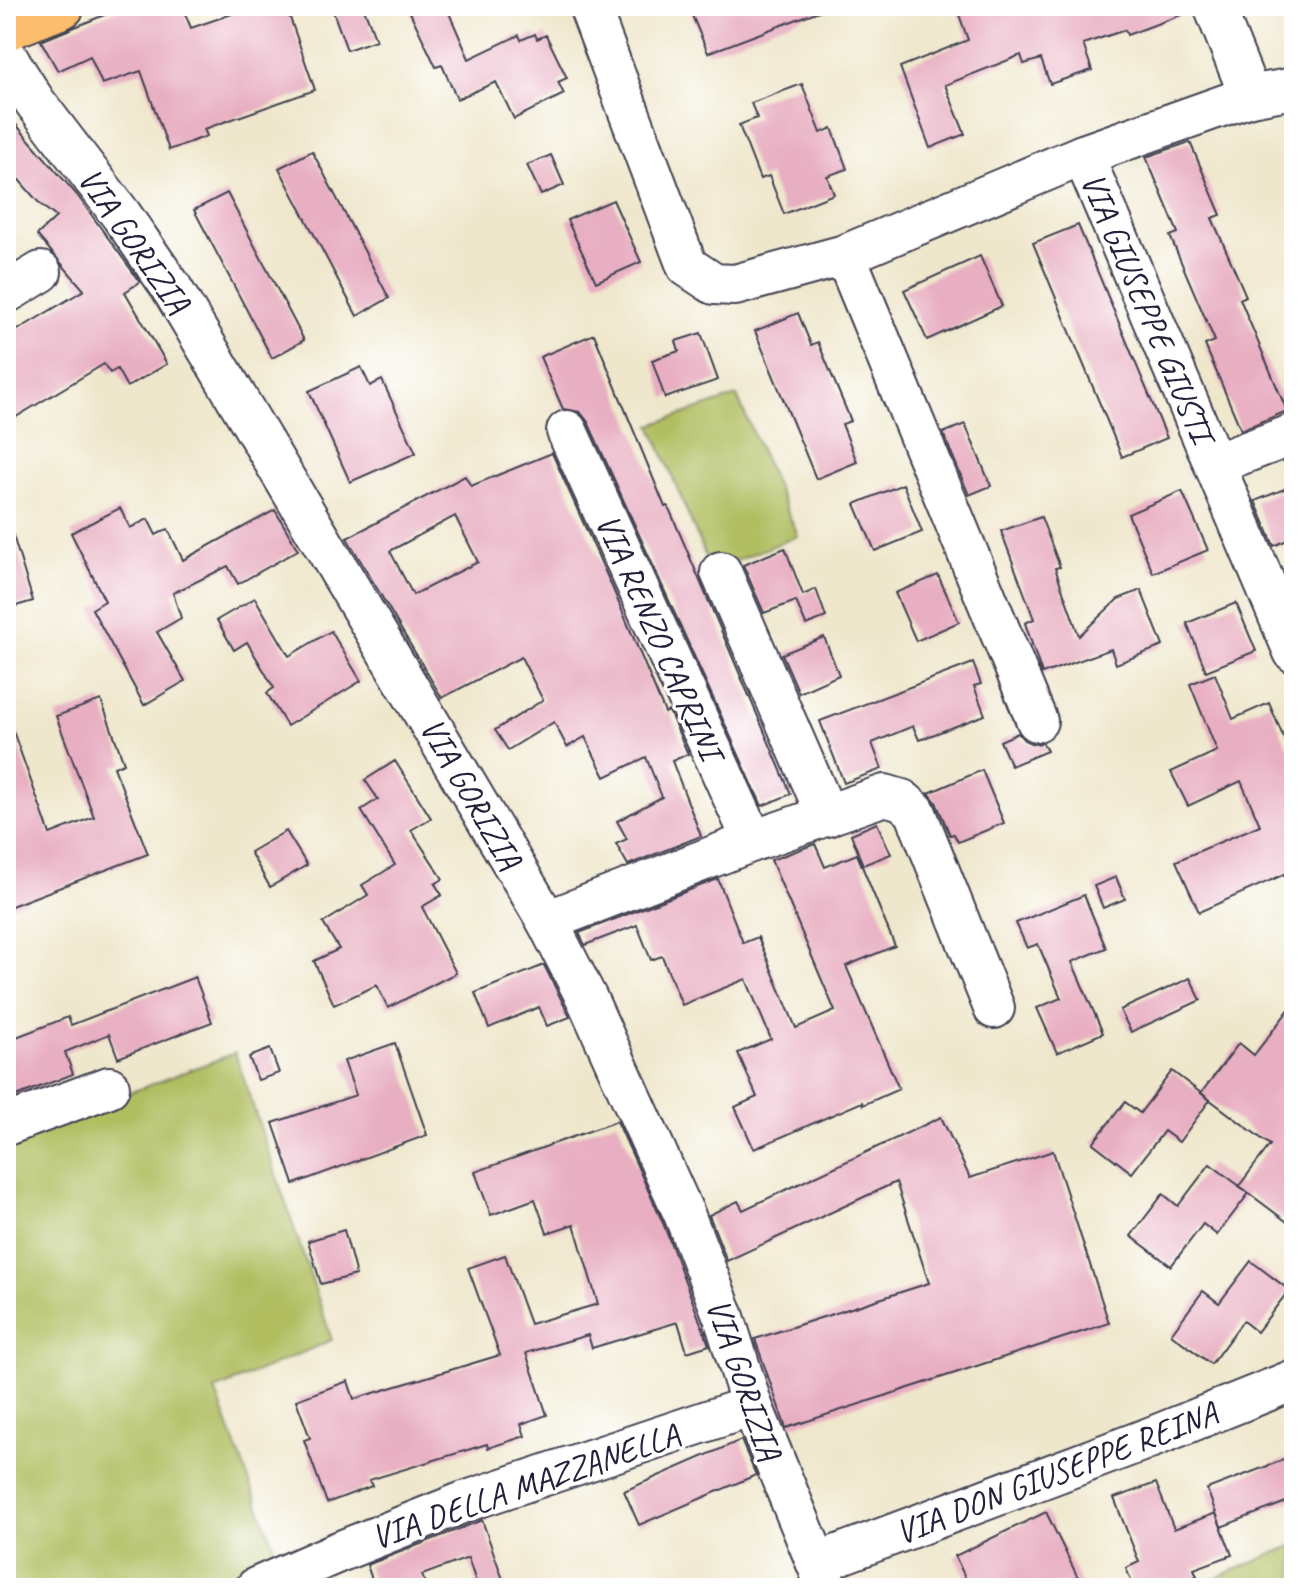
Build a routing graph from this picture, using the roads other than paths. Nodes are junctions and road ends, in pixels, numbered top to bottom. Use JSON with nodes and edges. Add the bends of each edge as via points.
{"nodes":[{"id":1,"x":62,"y":6,"type":"edge"},
{"id":2,"x":589,"y":6,"type":"edge"},
{"id":3,"x":1214,"y":6,"type":"edge"},
{"id":4,"x":10,"y":28,"type":"edge"},
{"id":5,"x":1294,"y":88,"type":"edge"},
{"id":6,"x":1250,"y":96,"type":"junction"},
{"id":7,"x":1083,"y":155,"type":"junction"},
{"id":8,"x":845,"y":255,"type":"junction"},
{"id":9,"x":41,"y":272,"type":"dead end"},
{"id":10,"x":6,"y":293,"type":"edge"},
{"id":11,"x":567,"y":431,"type":"dead end"},
{"id":12,"x":1294,"y":434,"type":"edge"},
{"id":13,"x":1215,"y":464,"type":"junction"},
{"id":14,"x":721,"y":572,"type":"dead end"},
{"id":15,"x":1294,"y":652,"type":"edge"},
{"id":16,"x":1037,"y":721,"type":"dead end"},
{"id":17,"x":827,"y":816,"type":"junction"},
{"id":18,"x":753,"y":841,"type":"junction"},
{"id":19,"x":547,"y":921,"type":"junction"},
{"id":20,"x":994,"y":1008,"type":"dead end"},
{"id":21,"x":109,"y":1087,"type":"dead end"},
{"id":22,"x":6,"y":1125,"type":"edge"},
{"id":23,"x":1294,"y":1380,"type":"edge"},
{"id":24,"x":752,"y":1406,"type":"junction"},
{"id":25,"x":822,"y":1576,"type":"edge"},
{"id":26,"x":256,"y":1588,"type":"edge"}],
"edges":[{"from":1,"to":4,"type":"main road"},
{"from":2,"to":8,"type":"street","name":"VIA GIUSEPPE GIUSTI","via":[[687,266],[714,284],[735,285]]},
{"from":3,"to":6,"type":"street"},
{"from":4,"to":19,"type":"street","name":"VIA GORIZIA","via":[[35,102],[171,287]]},
{"from":5,"to":6,"type":"street"},
{"from":6,"to":7,"type":"street"},
{"from":7,"to":8,"type":"street","name":"VIA GIUSEPPE GIUSTI"},
{"from":7,"to":13,"type":"street","name":"VIA GIUSEPPE GIUSTI"},
{"from":8,"to":16,"type":"street"},
{"from":9,"to":10,"type":"street"},
{"from":11,"to":18,"type":"street","name":"VIA RENZO CAPRINI"},
{"from":12,"to":13,"type":"street"},
{"from":13,"to":15,"type":"street","name":"VIA GIUSEPPE GIUSTI"},
{"from":14,"to":17,"type":"street"},
{"from":17,"to":18,"type":"street"},
{"from":17,"to":20,"type":"street","via":[[885,795],[915,811]]},
{"from":18,"to":19,"type":"street"},
{"from":19,"to":24,"type":"street","name":"VIA GORIZIA","via":[[684,1214]]},
{"from":21,"to":22,"type":"street"},
{"from":23,"to":25,"type":"street","name":"VIA DON GIUSEPPE REINA"},
{"from":24,"to":25,"type":"street","name":"VIA GORIZIA"},
{"from":24,"to":26,"type":"street","name":"VIA DELLA MAZZANELLA","via":[[464,1502]]}]}
